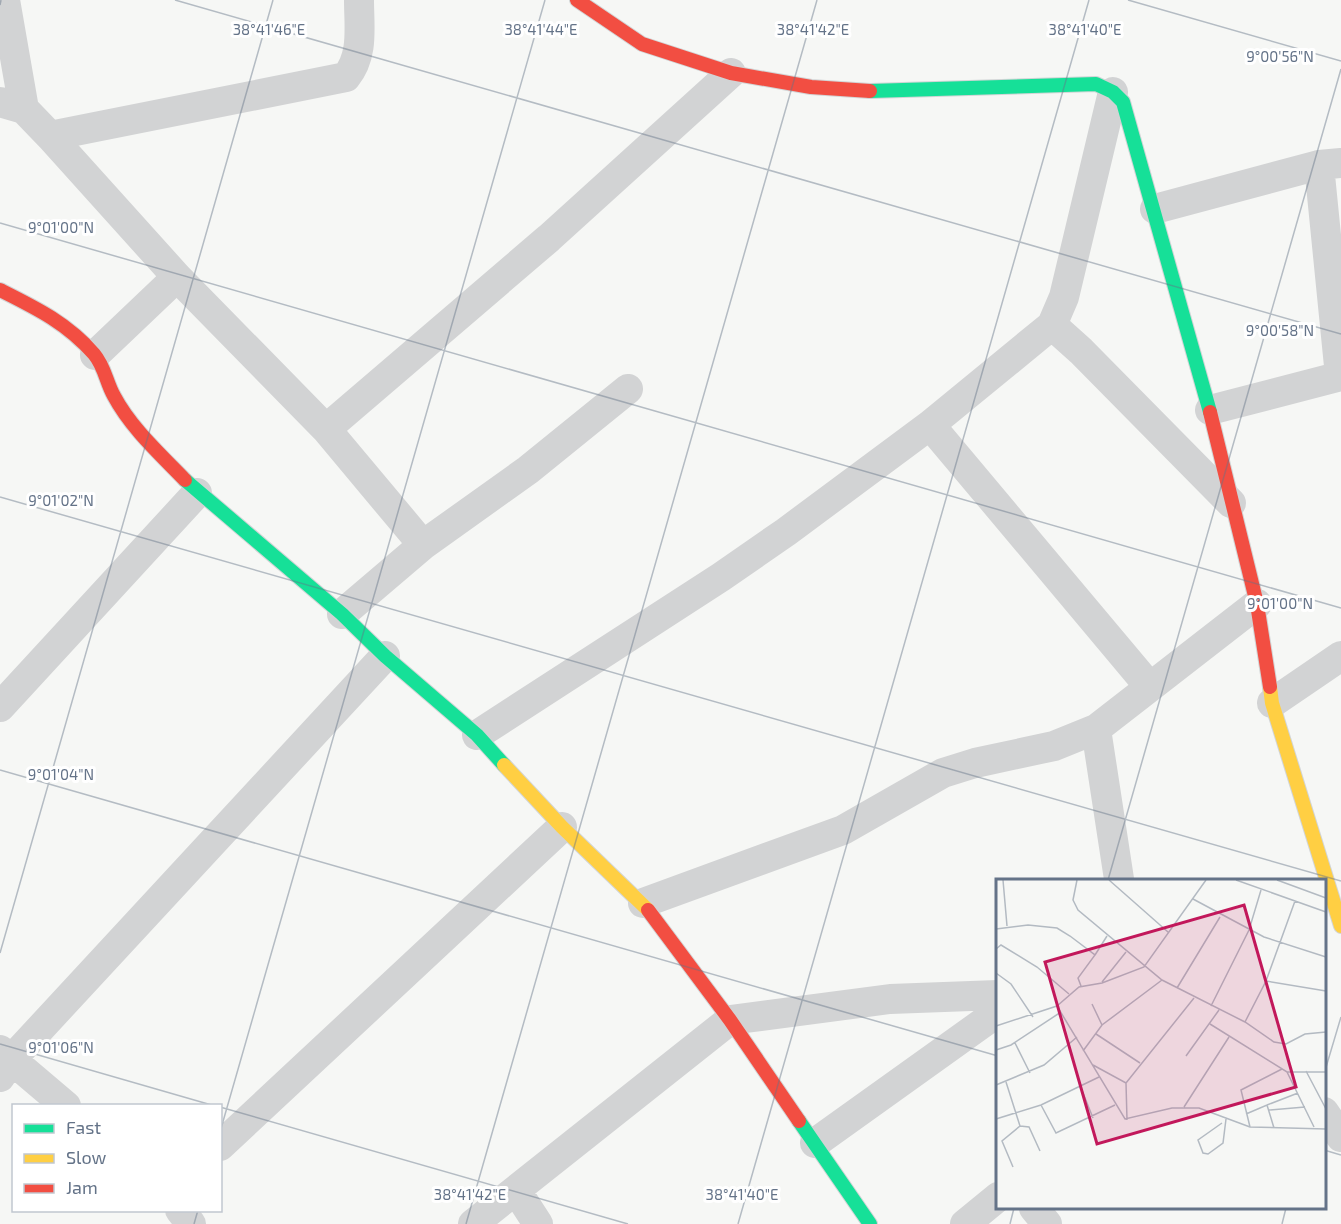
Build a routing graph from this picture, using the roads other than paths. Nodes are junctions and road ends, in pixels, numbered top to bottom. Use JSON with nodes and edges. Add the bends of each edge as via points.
{"nodes":[{"id":1,"x":5,"y":0,"type":"edge"},
{"id":2,"x":359,"y":0,"type":"edge"},
{"id":3,"x":577,"y":0,"type":"edge"},
{"id":4,"x":731,"y":73,"type":"junction"},
{"id":5,"x":1113,"y":92,"type":"junction"},
{"id":6,"x":12,"y":105,"type":"edge"},
{"id":7,"x":50,"y":136,"type":"junction"},
{"id":8,"x":1330,"y":164,"type":"edge"},
{"id":9,"x":1155,"y":209,"type":"junction"},
{"id":10,"x":177,"y":277,"type":"junction"},
{"id":11,"x":0,"y":290,"type":"edge"},
{"id":12,"x":1052,"y":325,"type":"junction"},
{"id":13,"x":95,"y":355,"type":"junction"},
{"id":14,"x":1341,"y":376,"type":"edge"},
{"id":15,"x":628,"y":390,"type":"dead end"},
{"id":16,"x":1210,"y":410,"type":"junction"},
{"id":17,"x":930,"y":425,"type":"junction"},
{"id":18,"x":326,"y":429,"type":"junction"},
{"id":19,"x":197,"y":493,"type":"junction"},
{"id":20,"x":1231,"y":503,"type":"junction"},
{"id":21,"x":423,"y":545,"type":"junction"},
{"id":22,"x":1257,"y":604,"type":"junction"},
{"id":23,"x":342,"y":614,"type":"junction"},
{"id":24,"x":385,"y":656,"type":"junction"},
{"id":25,"x":1341,"y":656,"type":"edge"},
{"id":26,"x":1149,"y":686,"type":"junction"},
{"id":27,"x":1272,"y":703,"type":"junction"},
{"id":28,"x":0,"y":707,"type":"edge"},
{"id":29,"x":1096,"y":729,"type":"junction"},
{"id":30,"x":477,"y":735,"type":"junction"},
{"id":31,"x":562,"y":827,"type":"junction"},
{"id":32,"x":1119,"y":879,"type":"edge"},
{"id":33,"x":1335,"y":883,"type":"edge"},
{"id":34,"x":643,"y":903,"type":"junction"},
{"id":35,"x":1341,"y":927,"type":"edge"},
{"id":36,"x":1326,"y":935,"type":"edge"},
{"id":37,"x":996,"y":995,"type":"edge"},
{"id":38,"x":996,"y":1013,"type":"edge"},
{"id":39,"x":730,"y":1020,"type":"junction"},
{"id":40,"x":4,"y":1062,"type":"edge"},
{"id":41,"x":63,"y":1104,"type":"edge"},
{"id":42,"x":1326,"y":1115,"type":"edge"},
{"id":43,"x":1341,"y":1137,"type":"edge"},
{"id":44,"x":814,"y":1143,"type":"junction"},
{"id":45,"x":222,"y":1144,"type":"edge"},
{"id":46,"x":516,"y":1190,"type":"junction"},
{"id":47,"x":996,"y":1199,"type":"edge"},
{"id":48,"x":1035,"y":1209,"type":"edge"},
{"id":49,"x":182,"y":1212,"type":"edge"},
{"id":50,"x":191,"y":1224,"type":"edge"},
{"id":51,"x":473,"y":1224,"type":"edge"},
{"id":52,"x":538,"y":1224,"type":"edge"},
{"id":53,"x":870,"y":1224,"type":"edge"},
{"id":54,"x":965,"y":1224,"type":"edge"},
{"id":55,"x":1047,"y":1224,"type":"edge"}],
"edges":[{"from":1,"to":6,"type":"street"},
{"from":2,"to":7,"type":"street","via":[[356,64],[346,77]]},
{"from":3,"to":4,"type":"street","via":[[642,44]]},
{"from":4,"to":5,"type":"street","via":[[853,90],[1096,84]]},
{"from":4,"to":18,"type":"street","via":[[549,238]]},
{"from":5,"to":9,"type":"street","via":[[1123,102]]},
{"from":5,"to":12,"type":"street","via":[[1064,297]]},
{"from":6,"to":7,"type":"street"},
{"from":7,"to":10,"type":"street"},
{"from":8,"to":9,"type":"street"},
{"from":8,"to":14,"type":"street"},
{"from":9,"to":16,"type":"street"},
{"from":10,"to":13,"type":"street"},
{"from":10,"to":18,"type":"street"},
{"from":11,"to":13,"type":"street","via":[[52,315]]},
{"from":12,"to":17,"type":"street"},
{"from":12,"to":20,"type":"street"},
{"from":13,"to":19,"type":"street","via":[[113,395],[140,433]]},
{"from":14,"to":16,"type":"street"},
{"from":15,"to":21,"type":"street","via":[[528,470]]},
{"from":16,"to":20,"type":"street"},
{"from":17,"to":26,"type":"street"},
{"from":17,"to":30,"type":"street","via":[[721,578]]},
{"from":18,"to":21,"type":"street"},
{"from":19,"to":23,"type":"street"},
{"from":19,"to":28,"type":"street"},
{"from":20,"to":22,"type":"street"},
{"from":21,"to":23,"type":"street"},
{"from":22,"to":26,"type":"street"},
{"from":22,"to":27,"type":"street"},
{"from":23,"to":24,"type":"street"},
{"from":24,"to":30,"type":"street"},
{"from":24,"to":40,"type":"street"},
{"from":25,"to":27,"type":"street"},
{"from":26,"to":29,"type":"street"},
{"from":27,"to":33,"type":"street"},
{"from":29,"to":32,"type":"street"},
{"from":29,"to":34,"type":"street","via":[[1054,746],[943,773],[843,830]]},
{"from":30,"to":31,"type":"street"},
{"from":31,"to":34,"type":"street"},
{"from":31,"to":45,"type":"street"},
{"from":33,"to":35,"type":"street"},
{"from":34,"to":39,"type":"street"},
{"from":35,"to":36,"type":"street"},
{"from":37,"to":39,"type":"street","via":[[890,999]]},
{"from":38,"to":44,"type":"street"},
{"from":39,"to":44,"type":"street"},
{"from":39,"to":46,"type":"street"},
{"from":40,"to":41,"type":"street"},
{"from":42,"to":43,"type":"street"},
{"from":44,"to":53,"type":"street"},
{"from":46,"to":51,"type":"street"},
{"from":46,"to":52,"type":"street"},
{"from":47,"to":54,"type":"street"},
{"from":48,"to":55,"type":"street"},
{"from":49,"to":50,"type":"street"}]}
